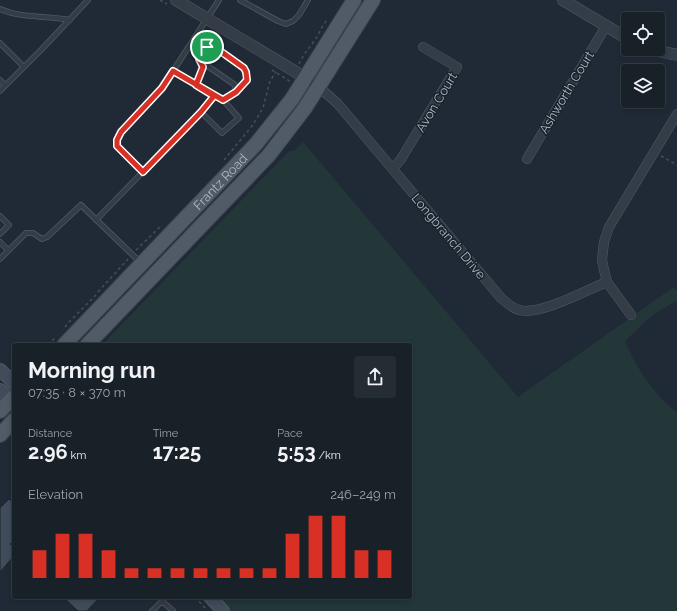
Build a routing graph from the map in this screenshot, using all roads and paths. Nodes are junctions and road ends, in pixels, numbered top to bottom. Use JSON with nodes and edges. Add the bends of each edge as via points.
{"nodes":[{"id":1,"x":88,"y":0,"type":"edge"},
{"id":2,"x":176,"y":0,"type":"edge"},
{"id":3,"x":219,"y":0,"type":"edge"},
{"id":4,"x":240,"y":0,"type":"edge"},
{"id":5,"x":308,"y":0,"type":"edge"},
{"id":6,"x":354,"y":0,"type":"edge"},
{"id":7,"x":373,"y":0,"type":"edge"},
{"id":8,"x":563,"y":0,"type":"edge"},
{"id":9,"x":0,"y":9,"type":"edge"},
{"id":10,"x":207,"y":19,"type":"junction"},
{"id":11,"x":336,"y":19,"type":"junction"},
{"id":12,"x":70,"y":20,"type":"junction"},
{"id":13,"x":606,"y":26,"type":"junction"},
{"id":14,"x":621,"y":35,"type":"edge"},
{"id":15,"x":0,"y":43,"type":"edge"},
{"id":16,"x":423,"y":47,"type":"dead end"},
{"id":17,"x":665,"y":52,"type":"edge"},
{"id":18,"x":677,"y":55,"type":"edge"},
{"id":19,"x":24,"y":67,"type":"junction"},
{"id":20,"x":203,"y":67,"type":"junction"},
{"id":21,"x":173,"y":71,"type":"junction"},
{"id":22,"x":276,"y":72,"type":"dead end"},
{"id":23,"x":300,"y":74,"type":"junction"},
{"id":24,"x":0,"y":80,"type":"edge"},
{"id":25,"x":288,"y":80,"type":"dead end"},
{"id":26,"x":5,"y":85,"type":"junction"},
{"id":27,"x":196,"y":85,"type":"junction"},
{"id":28,"x":319,"y":87,"type":"junction"},
{"id":29,"x":0,"y":91,"type":"edge"},
{"id":30,"x":236,"y":92,"type":"junction"},
{"id":31,"x":214,"y":96,"type":"junction"},
{"id":32,"x":223,"y":100,"type":"junction"},
{"id":33,"x":201,"y":112,"type":"junction"},
{"id":34,"x":677,"y":114,"type":"edge"},
{"id":35,"x":273,"y":149,"type":"junction"},
{"id":36,"x":654,"y":152,"type":"junction"},
{"id":37,"x":527,"y":158,"type":"dead end"},
{"id":38,"x":222,"y":163,"type":"dead end"},
{"id":39,"x":677,"y":165,"type":"edge"},
{"id":40,"x":393,"y":169,"type":"junction"},
{"id":41,"x":143,"y":172,"type":"junction"},
{"id":42,"x":0,"y":216,"type":"edge"},
{"id":43,"x":96,"y":220,"type":"junction"},
{"id":44,"x":166,"y":221,"type":"dead end"},
{"id":45,"x":0,"y":234,"type":"edge"},
{"id":46,"x":0,"y":242,"type":"edge"},
{"id":47,"x":8,"y":250,"type":"junction"},
{"id":48,"x":0,"y":259,"type":"edge"},
{"id":49,"x":137,"y":260,"type":"junction"},
{"id":50,"x":607,"y":282,"type":"junction"},
{"id":51,"x":631,"y":315,"type":"dead end"},
{"id":52,"x":61,"y":338,"type":"edge"},
{"id":53,"x":52,"y":343,"type":"edge"},
{"id":54,"x":89,"y":343,"type":"edge"},
{"id":55,"x":0,"y":370,"type":"edge"},
{"id":56,"x":12,"y":380,"type":"edge"},
{"id":57,"x":0,"y":390,"type":"edge"},
{"id":58,"x":12,"y":399,"type":"edge"},
{"id":59,"x":12,"y":401,"type":"edge"},
{"id":60,"x":0,"y":411,"type":"edge"},
{"id":61,"x":12,"y":422,"type":"edge"},
{"id":62,"x":0,"y":435,"type":"edge"},
{"id":63,"x":197,"y":599,"type":"edge"},
{"id":64,"x":212,"y":599,"type":"edge"},
{"id":65,"x":152,"y":611,"type":"edge"},
{"id":66,"x":174,"y":611,"type":"edge"},
{"id":67,"x":208,"y":611,"type":"edge"},
{"id":68,"x":223,"y":611,"type":"edge"}],
"edges":[{"from":1,"to":12,"type":"lane"},
{"from":2,"to":10,"type":"street"},
{"from":3,"to":10,"type":"lane"},
{"from":4,"to":5,"type":"lane","via":[[286,24],[299,15]]},
{"from":6,"to":11,"type":"main road","name":"Frantz Road"},
{"from":7,"to":28,"type":"main road","name":"Frantz Road"},
{"from":8,"to":13,"type":"street"},
{"from":9,"to":12,"type":"lane","via":[[18,15]]},
{"from":10,"to":21,"type":"lane"},
{"from":10,"to":23,"type":"street"},
{"from":11,"to":23,"type":"main road","name":"Frantz Road"},
{"from":11,"to":23,"type":"path","via":[[323,24],[316,40],[306,50]]},
{"from":11,"to":28,"type":"main road"},
{"from":12,"to":19,"type":"lane"},
{"from":13,"to":14,"type":"street"},
{"from":13,"to":37,"type":"street","name":"Ashworth Court"},
{"from":15,"to":19,"type":"lane"},
{"from":16,"to":40,"type":"street","name":"Avon Court","via":[[457,67]]},
{"from":17,"to":18,"type":"street"},
{"from":19,"to":26,"type":"lane"},
{"from":20,"to":27,"type":"lane"},
{"from":20,"to":30,"type":"lane","via":[[209,67],[235,85]]},
{"from":20,"to":30,"type":"lane","via":[[199,59],[201,52],[207,47],[216,48],[244,68],[247,80]]},
{"from":21,"to":27,"type":"lane"},
{"from":21,"to":41,"type":"lane","via":[[162,88],[121,132],[117,140],[117,146]]},
{"from":22,"to":38,"type":"path","via":[[270,81],[259,115]]},
{"from":23,"to":25,"type":"path"},
{"from":23,"to":28,"type":"street","name":"Longbranch Drive"},
{"from":23,"to":35,"type":"main road","via":[[305,90]]},
{"from":23,"to":49,"type":"main road","name":"Frantz Road","via":[[292,99],[256,144]]},
{"from":24,"to":26,"type":"lane"},
{"from":26,"to":29,"type":"lane"},
{"from":27,"to":31,"type":"lane"},
{"from":28,"to":35,"type":"main road","name":"Frantz Road","via":[[306,108]]},
{"from":28,"to":40,"type":"street","name":"Longbranch Drive","via":[[338,104]]},
{"from":30,"to":32,"type":"lane"},
{"from":31,"to":32,"type":"lane"},
{"from":31,"to":33,"type":"lane"},
{"from":32,"to":33,"type":"lane","via":[[239,118],[222,133]]},
{"from":33,"to":41,"type":"lane"},
{"from":34,"to":36,"type":"street"},
{"from":35,"to":54,"type":"main road","name":"Frantz Road"},
{"from":36,"to":39,"type":"path"},
{"from":36,"to":50,"type":"street","via":[[609,227],[602,260]]},
{"from":40,"to":50,"type":"street","name":"Longbranch Drive","via":[[501,298],[513,308],[528,312],[543,309]]},
{"from":41,"to":43,"type":"lane"},
{"from":42,"to":45,"type":"lane","via":[[9,225]]},
{"from":43,"to":47,"type":"lane","via":[[80,205],[47,237],[42,239],[33,233],[26,233]]},
{"from":43,"to":49,"type":"lane"},
{"from":44,"to":49,"type":"path"},
{"from":46,"to":47,"type":"lane"},
{"from":47,"to":48,"type":"lane"},
{"from":49,"to":52,"type":"main road","name":"Frantz Road"},
{"from":49,"to":52,"type":"path","via":[[97,293],[69,322]]},
{"from":50,"to":51,"type":"street"},
{"from":52,"to":53,"type":"path"},
{"from":55,"to":56,"type":"main road"},
{"from":57,"to":58,"type":"main road"},
{"from":59,"to":60,"type":"main road"},
{"from":61,"to":62,"type":"main road"},
{"from":63,"to":67,"type":"path"},
{"from":64,"to":68,"type":"main road"},
{"from":65,"to":66,"type":"lane","via":[[162,601]]}]}
